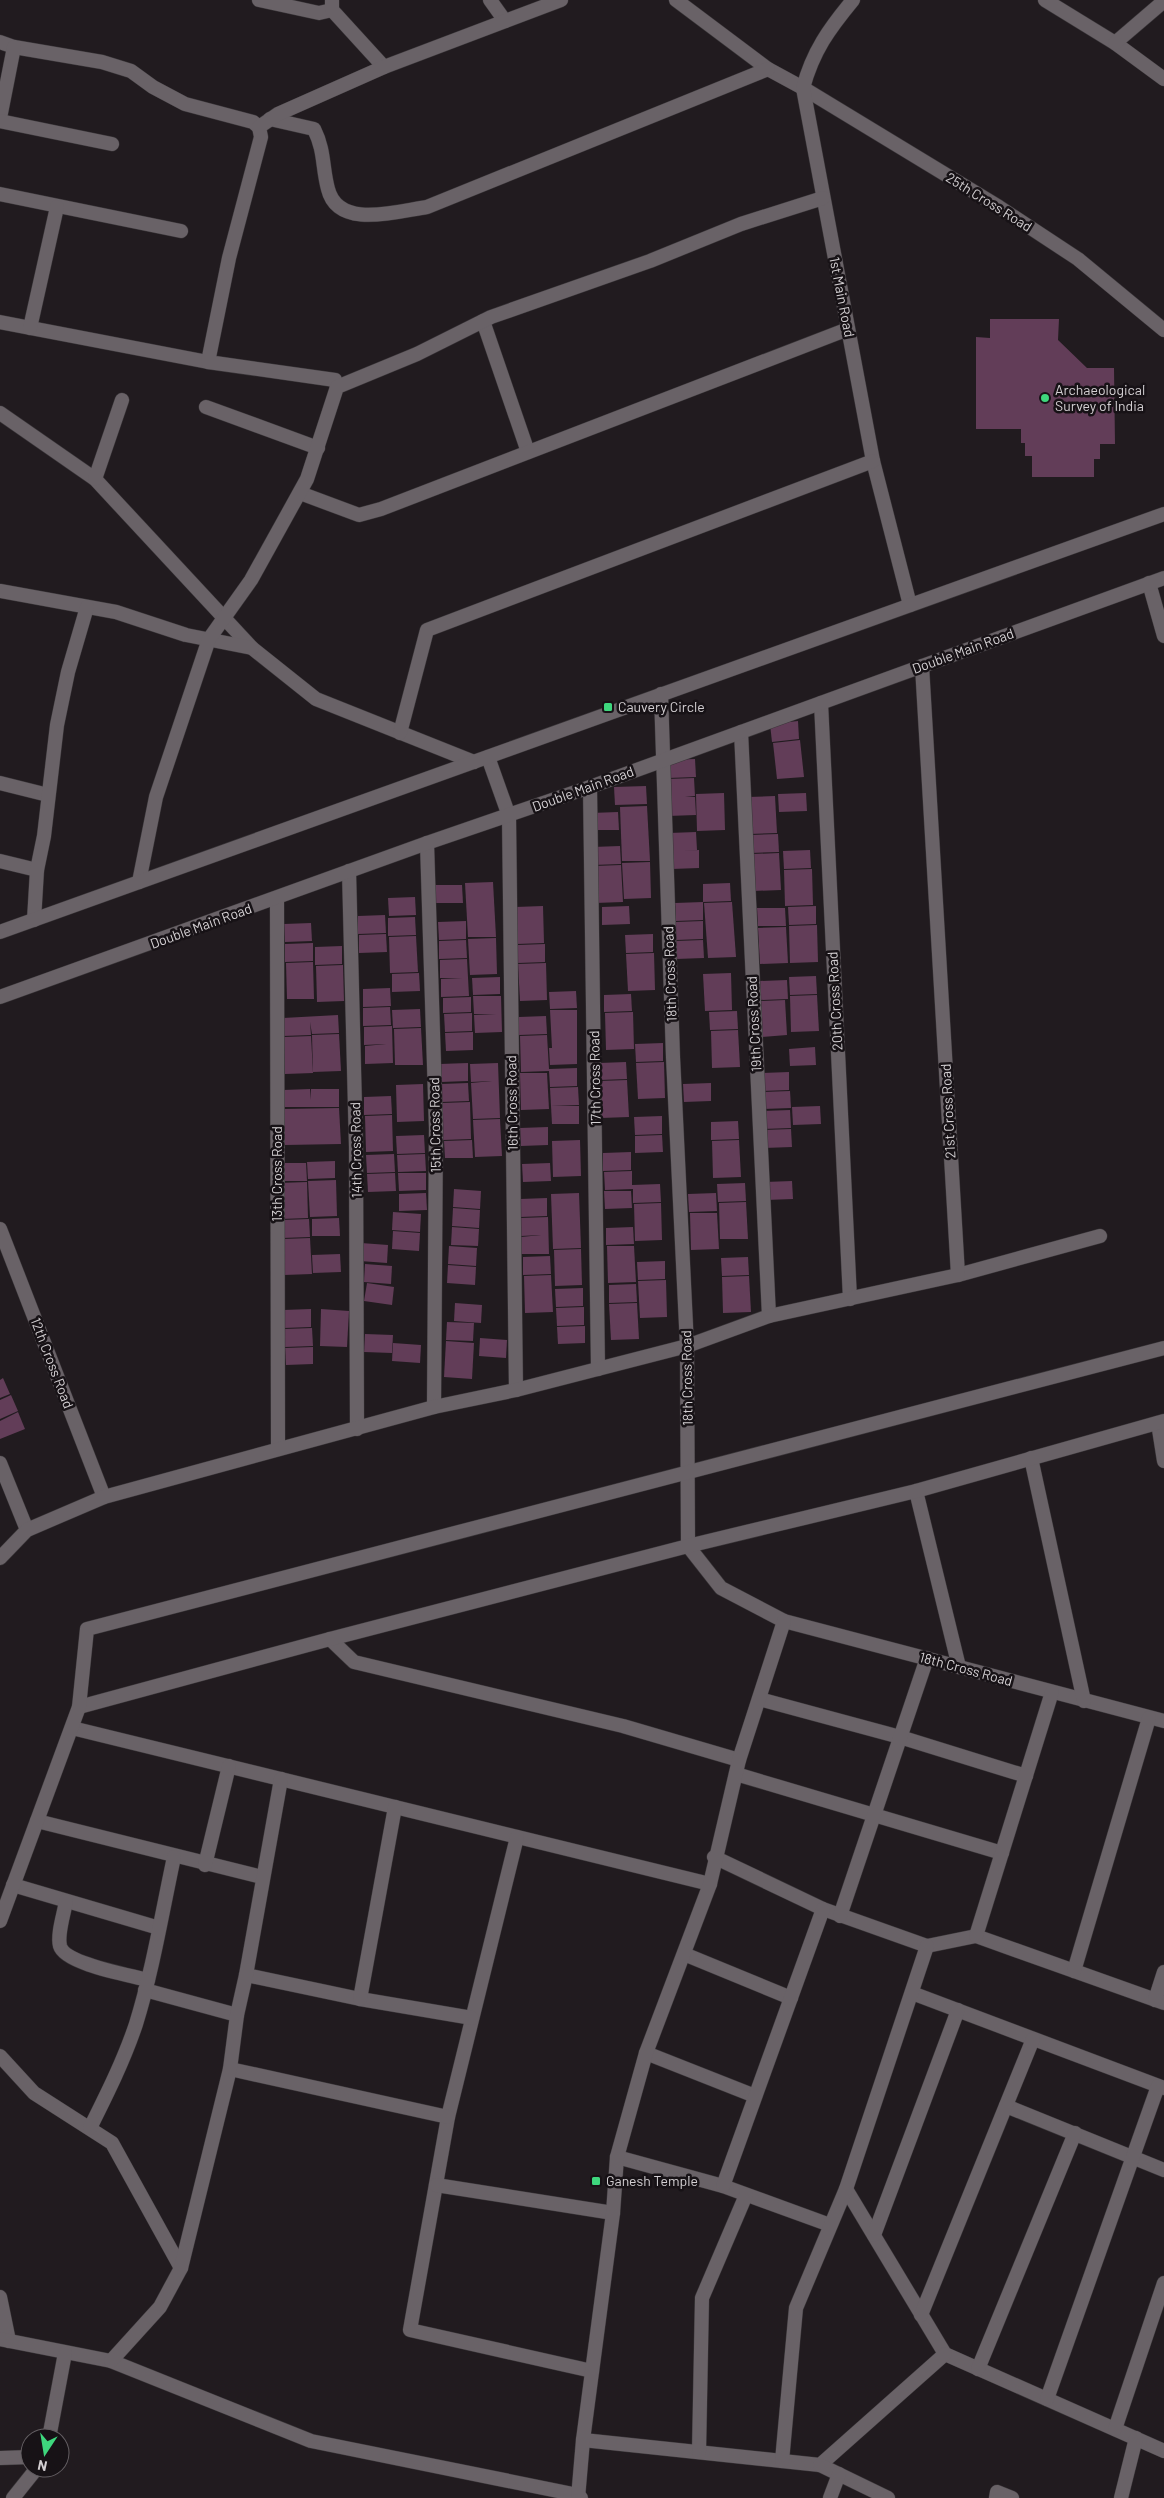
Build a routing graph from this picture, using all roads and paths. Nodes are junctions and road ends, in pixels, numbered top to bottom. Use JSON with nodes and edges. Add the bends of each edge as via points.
{"nodes":[{"id":1,"x":259,"y":0,"type":"edge"},
{"id":2,"x":490,"y":0,"type":"edge"},
{"id":3,"x":561,"y":0,"type":"edge"},
{"id":4,"x":676,"y":0,"type":"edge"},
{"id":5,"x":853,"y":0,"type":"edge"},
{"id":6,"x":1045,"y":0,"type":"edge"},
{"id":7,"x":1164,"y":1,"type":"edge"},
{"id":8,"x":332,"y":5,"type":"edge"},
{"id":9,"x":505,"y":21,"type":"junction"},
{"id":10,"x":0,"y":42,"type":"edge"},
{"id":11,"x":1115,"y":43,"type":"junction"},
{"id":12,"x":14,"y":47,"type":"junction"},
{"id":13,"x":384,"y":67,"type":"junction"},
{"id":14,"x":768,"y":69,"type":"junction"},
{"id":15,"x":1164,"y":78,"type":"edge"},
{"id":16,"x":803,"y":88,"type":"junction"},
{"id":17,"x":0,"y":120,"type":"edge"},
{"id":18,"x":265,"y":123,"type":"junction"},
{"id":19,"x":112,"y":144,"type":"dead end"},
{"id":20,"x":0,"y":194,"type":"edge"},
{"id":21,"x":823,"y":198,"type":"junction"},
{"id":22,"x":57,"y":206,"type":"junction"},
{"id":23,"x":180,"y":232,"type":"dead end"},
{"id":24,"x":482,"y":321,"type":"junction"},
{"id":25,"x":0,"y":322,"type":"edge"},
{"id":26,"x":30,"y":328,"type":"junction"},
{"id":27,"x":848,"y":329,"type":"junction"},
{"id":28,"x":1164,"y":330,"type":"edge"},
{"id":29,"x":208,"y":362,"type":"junction"},
{"id":30,"x":336,"y":387,"type":"junction"},
{"id":31,"x":122,"y":400,"type":"dead end"},
{"id":32,"x":206,"y":407,"type":"dead end"},
{"id":33,"x":0,"y":413,"type":"edge"},
{"id":34,"x":318,"y":448,"type":"junction"},
{"id":35,"x":528,"y":452,"type":"junction"},
{"id":36,"x":873,"y":461,"type":"junction"},
{"id":37,"x":95,"y":479,"type":"junction"},
{"id":38,"x":300,"y":493,"type":"junction"},
{"id":39,"x":1164,"y":514,"type":"edge"},
{"id":40,"x":1164,"y":578,"type":"edge"},
{"id":41,"x":1149,"y":583,"type":"junction"},
{"id":42,"x":0,"y":591,"type":"edge"},
{"id":43,"x":910,"y":605,"type":"junction"},
{"id":44,"x":88,"y":607,"type":"junction"},
{"id":45,"x":226,"y":618,"type":"junction"},
{"id":46,"x":1164,"y":636,"type":"edge"},
{"id":47,"x":209,"y":639,"type":"junction"},
{"id":48,"x":252,"y":648,"type":"junction"},
{"id":49,"x":922,"y":666,"type":"junction"},
{"id":50,"x":661,"y":694,"type":"junction"},
{"id":51,"x":821,"y":703,"type":"junction"},
{"id":52,"x":741,"y":732,"type":"junction"},
{"id":53,"x":400,"y":734,"type":"junction"},
{"id":54,"x":488,"y":757,"type":"junction"},
{"id":55,"x":663,"y":760,"type":"junction"},
{"id":56,"x":474,"y":762,"type":"junction"},
{"id":57,"x":0,"y":782,"type":"edge"},
{"id":58,"x":590,"y":787,"type":"junction"},
{"id":59,"x":48,"y":794,"type":"junction"},
{"id":60,"x":508,"y":816,"type":"junction"},
{"id":61,"x":427,"y":843,"type":"junction"},
{"id":62,"x":0,"y":861,"type":"edge"},
{"id":63,"x":37,"y":870,"type":"junction"},
{"id":64,"x":349,"y":871,"type":"junction"},
{"id":65,"x":139,"y":882,"type":"junction"},
{"id":66,"x":277,"y":899,"type":"junction"},
{"id":67,"x":34,"y":920,"type":"junction"},
{"id":68,"x":0,"y":932,"type":"edge"},
{"id":69,"x":0,"y":997,"type":"edge"},
{"id":70,"x":0,"y":1229,"type":"edge"},
{"id":71,"x":1100,"y":1236,"type":"dead end"},
{"id":72,"x":958,"y":1275,"type":"junction"},
{"id":73,"x":850,"y":1299,"type":"junction"},
{"id":74,"x":769,"y":1316,"type":"junction"},
{"id":75,"x":687,"y":1346,"type":"junction"},
{"id":76,"x":1164,"y":1348,"type":"edge"},
{"id":77,"x":598,"y":1369,"type":"junction"},
{"id":78,"x":516,"y":1390,"type":"junction"},
{"id":79,"x":434,"y":1407,"type":"junction"},
{"id":80,"x":1161,"y":1422,"type":"edge"},
{"id":81,"x":357,"y":1429,"type":"junction"},
{"id":82,"x":278,"y":1449,"type":"junction"},
{"id":83,"x":1030,"y":1458,"type":"junction"},
{"id":84,"x":1164,"y":1461,"type":"edge"},
{"id":85,"x":0,"y":1463,"type":"edge"},
{"id":86,"x":689,"y":1471,"type":"junction"},
{"id":87,"x":916,"y":1491,"type":"junction"},
{"id":88,"x":104,"y":1497,"type":"junction"},
{"id":89,"x":27,"y":1530,"type":"junction"},
{"id":90,"x":688,"y":1546,"type":"junction"},
{"id":91,"x":0,"y":1558,"type":"edge"},
{"id":92,"x":784,"y":1621,"type":"junction"},
{"id":93,"x":330,"y":1638,"type":"junction"},
{"id":94,"x":927,"y":1658,"type":"junction"},
{"id":95,"x":959,"y":1667,"type":"junction"},
{"id":96,"x":1052,"y":1692,"type":"junction"},
{"id":97,"x":759,"y":1699,"type":"junction"},
{"id":98,"x":1084,"y":1701,"type":"junction"},
{"id":99,"x":79,"y":1707,"type":"junction"},
{"id":100,"x":1149,"y":1718,"type":"junction"},
{"id":101,"x":1164,"y":1721,"type":"edge"},
{"id":102,"x":72,"y":1728,"type":"junction"},
{"id":103,"x":900,"y":1737,"type":"junction"},
{"id":104,"x":739,"y":1760,"type":"junction"},
{"id":105,"x":229,"y":1766,"type":"junction"},
{"id":106,"x":736,"y":1774,"type":"junction"},
{"id":107,"x":1026,"y":1776,"type":"junction"},
{"id":108,"x":281,"y":1779,"type":"junction"},
{"id":109,"x":395,"y":1807,"type":"junction"},
{"id":110,"x":873,"y":1813,"type":"junction"},
{"id":111,"x":37,"y":1821,"type":"junction"},
{"id":112,"x":517,"y":1837,"type":"junction"},
{"id":113,"x":1002,"y":1852,"type":"junction"},
{"id":114,"x":174,"y":1857,"type":"junction"},
{"id":115,"x":714,"y":1857,"type":"junction"},
{"id":116,"x":205,"y":1865,"type":"junction"},
{"id":117,"x":262,"y":1877,"type":"junction"},
{"id":118,"x":710,"y":1884,"type":"junction"},
{"id":119,"x":14,"y":1885,"type":"junction"},
{"id":120,"x":66,"y":1901,"type":"junction"},
{"id":121,"x":823,"y":1909,"type":"junction"},
{"id":122,"x":840,"y":1916,"type":"junction"},
{"id":123,"x":0,"y":1921,"type":"edge"},
{"id":124,"x":159,"y":1928,"type":"junction"},
{"id":125,"x":976,"y":1936,"type":"junction"},
{"id":126,"x":927,"y":1946,"type":"junction"},
{"id":127,"x":684,"y":1954,"type":"junction"},
{"id":128,"x":1074,"y":1971,"type":"junction"},
{"id":129,"x":1164,"y":1972,"type":"edge"},
{"id":130,"x":246,"y":1975,"type":"junction"},
{"id":131,"x":147,"y":1985,"type":"junction"},
{"id":132,"x":912,"y":1993,"type":"junction"},
{"id":133,"x":791,"y":1998,"type":"junction"},
{"id":134,"x":360,"y":1999,"type":"junction"},
{"id":135,"x":1160,"y":2001,"type":"edge"},
{"id":136,"x":958,"y":2010,"type":"junction"},
{"id":137,"x":237,"y":2015,"type":"junction"},
{"id":138,"x":472,"y":2018,"type":"junction"},
{"id":139,"x":1033,"y":2039,"type":"junction"},
{"id":140,"x":646,"y":2053,"type":"junction"},
{"id":141,"x":0,"y":2056,"type":"edge"},
{"id":142,"x":230,"y":2070,"type":"junction"},
{"id":143,"x":1161,"y":2087,"type":"edge"},
{"id":144,"x":755,"y":2096,"type":"junction"},
{"id":145,"x":1006,"y":2106,"type":"junction"},
{"id":146,"x":448,"y":2118,"type":"junction"},
{"id":147,"x":90,"y":2128,"type":"junction"},
{"id":148,"x":1075,"y":2133,"type":"junction"},
{"id":149,"x":617,"y":2157,"type":"junction"},
{"id":150,"x":1134,"y":2158,"type":"junction"},
{"id":151,"x":1164,"y":2170,"type":"edge"},
{"id":152,"x":436,"y":2185,"type":"junction"},
{"id":153,"x":723,"y":2186,"type":"junction"},
{"id":154,"x":846,"y":2189,"type":"junction"},
{"id":155,"x":746,"y":2195,"type":"junction"},
{"id":156,"x":613,"y":2214,"type":"junction"},
{"id":157,"x":830,"y":2225,"type":"junction"},
{"id":158,"x":874,"y":2235,"type":"junction"},
{"id":159,"x":181,"y":2268,"type":"junction"},
{"id":160,"x":1164,"y":2283,"type":"edge"},
{"id":161,"x":0,"y":2297,"type":"edge"},
{"id":162,"x":921,"y":2315,"type":"junction"},
{"id":163,"x":5,"y":2340,"type":"edge"},
{"id":164,"x":65,"y":2353,"type":"junction"},
{"id":165,"x":944,"y":2354,"type":"junction"},
{"id":166,"x":111,"y":2361,"type":"junction"},
{"id":167,"x":978,"y":2369,"type":"junction"},
{"id":168,"x":592,"y":2371,"type":"junction"},
{"id":169,"x":1047,"y":2399,"type":"junction"},
{"id":170,"x":51,"y":2428,"type":"edge"},
{"id":171,"x":1114,"y":2429,"type":"junction"},
{"id":172,"x":1136,"y":2438,"type":"junction"},
{"id":173,"x":583,"y":2440,"type":"junction"},
{"id":174,"x":1164,"y":2451,"type":"edge"},
{"id":175,"x":698,"y":2452,"type":"junction"},
{"id":176,"x":20,"y":2457,"type":"edge"},
{"id":177,"x":0,"y":2458,"type":"edge"},
{"id":178,"x":782,"y":2461,"type":"junction"},
{"id":179,"x":820,"y":2465,"type":"junction"},
{"id":180,"x":839,"y":2474,"type":"junction"},
{"id":181,"x":29,"y":2478,"type":"edge"},
{"id":182,"x":579,"y":2497,"type":"edge"},
{"id":183,"x":13,"y":2498,"type":"edge"},
{"id":184,"x":830,"y":2498,"type":"edge"},
{"id":185,"x":888,"y":2498,"type":"edge"},
{"id":186,"x":996,"y":2498,"type":"edge"},
{"id":187,"x":1012,"y":2498,"type":"edge"},
{"id":188,"x":1120,"y":2498,"type":"edge"}],
"edges":[{"from":1,"to":8,"type":"street","via":[[319,13]]},
{"from":2,"to":9,"type":"street"},
{"from":3,"to":9,"type":"street"},
{"from":4,"to":14,"type":"street","name":"25th Cross Road"},
{"from":5,"to":16,"type":"street","name":"1st Main Road","via":[[810,62]]},
{"from":6,"to":11,"type":"street"},
{"from":7,"to":11,"type":"street"},
{"from":8,"to":13,"type":"street"},
{"from":9,"to":13,"type":"street"},
{"from":10,"to":12,"type":"street"},
{"from":11,"to":15,"type":"street"},
{"from":12,"to":17,"type":"street"},
{"from":12,"to":18,"type":"street","via":[[102,62],[132,71],[185,104]]},
{"from":13,"to":18,"type":"street"},
{"from":14,"to":16,"type":"street","name":"25th Cross Road"},
{"from":14,"to":18,"type":"street","via":[[427,207],[367,217],[336,206],[328,191],[322,145],[314,129]]},
{"from":16,"to":21,"type":"street","name":"1st Main Road"},
{"from":16,"to":28,"type":"street","name":"25th Cross Road","via":[[1078,259]]},
{"from":17,"to":19,"type":"street"},
{"from":18,"to":29,"type":"street","via":[[229,258]]},
{"from":20,"to":22,"type":"street"},
{"from":21,"to":24,"type":"street","via":[[742,224]]},
{"from":21,"to":27,"type":"street","name":"1st Main Road"},
{"from":22,"to":23,"type":"street"},
{"from":22,"to":26,"type":"street"},
{"from":24,"to":30,"type":"street","via":[[417,354]]},
{"from":24,"to":35,"type":"street"},
{"from":25,"to":26,"type":"street"},
{"from":26,"to":29,"type":"street"},
{"from":27,"to":35,"type":"street"},
{"from":27,"to":36,"type":"street","name":"1st Main Road"},
{"from":29,"to":30,"type":"street","via":[[335,380]]},
{"from":30,"to":34,"type":"street"},
{"from":31,"to":37,"type":"street"},
{"from":32,"to":34,"type":"street"},
{"from":33,"to":37,"type":"street"},
{"from":34,"to":38,"type":"street"},
{"from":35,"to":38,"type":"street","via":[[359,515]]},
{"from":36,"to":43,"type":"street","name":"1st Main Road"},
{"from":36,"to":53,"type":"street","via":[[428,630]]},
{"from":37,"to":45,"type":"street"},
{"from":38,"to":45,"type":"street"},
{"from":39,"to":43,"type":"street"},
{"from":40,"to":41,"type":"street","name":"Double Main Road"},
{"from":41,"to":46,"type":"street"},
{"from":41,"to":49,"type":"street","name":"Double Main Road"},
{"from":42,"to":44,"type":"street"},
{"from":43,"to":50,"type":"street"},
{"from":44,"to":47,"type":"street"},
{"from":44,"to":59,"type":"street","via":[[68,672]]},
{"from":45,"to":47,"type":"street"},
{"from":45,"to":48,"type":"street"},
{"from":47,"to":48,"type":"street"},
{"from":47,"to":65,"type":"street","via":[[156,798]]},
{"from":48,"to":53,"type":"street","via":[[316,699]]},
{"from":49,"to":51,"type":"street","name":"Double Main Road"},
{"from":49,"to":72,"type":"street","name":"21st Cross Road"},
{"from":50,"to":54,"type":"street"},
{"from":50,"to":55,"type":"street","name":"18th Cross Road"},
{"from":51,"to":52,"type":"street","name":"Double Main Road"},
{"from":51,"to":73,"type":"street","name":"20th Cross Road"},
{"from":52,"to":55,"type":"street","name":"Double Main Road"},
{"from":52,"to":74,"type":"street","name":"19th Cross Road"},
{"from":53,"to":56,"type":"street"},
{"from":54,"to":56,"type":"street"},
{"from":54,"to":60,"type":"street","name":"16th Cross Road"},
{"from":55,"to":58,"type":"street","name":"Double Main Road"},
{"from":55,"to":75,"type":"street","name":"18th Cross Road"},
{"from":56,"to":65,"type":"street"},
{"from":57,"to":59,"type":"street"},
{"from":58,"to":60,"type":"street","name":"Double Main Road"},
{"from":58,"to":77,"type":"street","name":"17th Cross Road"},
{"from":59,"to":63,"type":"street"},
{"from":60,"to":61,"type":"street","name":"Double Main Road"},
{"from":60,"to":78,"type":"street","name":"16th Cross Road"},
{"from":61,"to":64,"type":"street","name":"Double Main Road"},
{"from":61,"to":79,"type":"street","name":"15th Cross Road","via":[[436,1128]]},
{"from":62,"to":63,"type":"street"},
{"from":63,"to":67,"type":"street"},
{"from":64,"to":66,"type":"street","name":"Double Main Road"},
{"from":64,"to":81,"type":"street","name":"14th Cross Road","via":[[356,1147]]},
{"from":65,"to":67,"type":"street"},
{"from":66,"to":69,"type":"street","name":"Double Main Road"},
{"from":66,"to":82,"type":"street","name":"13th Cross Road"},
{"from":67,"to":68,"type":"street"},
{"from":70,"to":88,"type":"street","name":"12th Cross Road"},
{"from":71,"to":72,"type":"street"},
{"from":72,"to":73,"type":"street"},
{"from":73,"to":74,"type":"street"},
{"from":74,"to":75,"type":"street"},
{"from":75,"to":77,"type":"street"},
{"from":75,"to":86,"type":"street","name":"18th Cross Road"},
{"from":76,"to":86,"type":"street"},
{"from":77,"to":78,"type":"street"},
{"from":78,"to":79,"type":"street"},
{"from":79,"to":81,"type":"street"},
{"from":80,"to":83,"type":"street"},
{"from":80,"to":84,"type":"street"},
{"from":81,"to":82,"type":"street"},
{"from":82,"to":88,"type":"street"},
{"from":83,"to":87,"type":"street"},
{"from":83,"to":98,"type":"street"},
{"from":85,"to":89,"type":"street"},
{"from":86,"to":90,"type":"street","name":"18th Cross Road"},
{"from":86,"to":99,"type":"street","via":[[87,1629]]},
{"from":87,"to":90,"type":"street"},
{"from":87,"to":95,"type":"street"},
{"from":88,"to":89,"type":"street"},
{"from":89,"to":91,"type":"street"},
{"from":90,"to":92,"type":"street","name":"18th Cross Road","via":[[722,1588]]},
{"from":90,"to":93,"type":"street"},
{"from":92,"to":94,"type":"street","name":"18th Cross Road"},
{"from":92,"to":97,"type":"street"},
{"from":93,"to":99,"type":"street"},
{"from":93,"to":104,"type":"street","via":[[354,1662],[623,1726]]},
{"from":94,"to":95,"type":"street","name":"18th Cross Road"},
{"from":94,"to":103,"type":"street"},
{"from":95,"to":96,"type":"street","name":"18th Cross Road"},
{"from":96,"to":98,"type":"street","name":"18th Cross Road"},
{"from":96,"to":107,"type":"street"},
{"from":97,"to":103,"type":"street"},
{"from":97,"to":104,"type":"street"},
{"from":98,"to":100,"type":"street","name":"18th Cross Road"},
{"from":99,"to":102,"type":"street"},
{"from":100,"to":101,"type":"street","name":"18th Cross Road"},
{"from":100,"to":128,"type":"street"},
{"from":102,"to":105,"type":"street"},
{"from":102,"to":111,"type":"street"},
{"from":103,"to":107,"type":"street"},
{"from":103,"to":110,"type":"street"},
{"from":104,"to":106,"type":"street"},
{"from":105,"to":108,"type":"street"},
{"from":105,"to":116,"type":"street"},
{"from":106,"to":110,"type":"street"},
{"from":106,"to":115,"type":"street"},
{"from":107,"to":113,"type":"street"},
{"from":108,"to":109,"type":"street"},
{"from":108,"to":117,"type":"street"},
{"from":109,"to":112,"type":"street"},
{"from":109,"to":134,"type":"street"},
{"from":110,"to":113,"type":"street"},
{"from":110,"to":122,"type":"street"},
{"from":111,"to":114,"type":"street"},
{"from":111,"to":119,"type":"street"},
{"from":112,"to":118,"type":"street"},
{"from":112,"to":138,"type":"street"},
{"from":113,"to":125,"type":"street"},
{"from":114,"to":116,"type":"street"},
{"from":114,"to":124,"type":"street"},
{"from":115,"to":118,"type":"street"},
{"from":115,"to":121,"type":"street"},
{"from":116,"to":117,"type":"street"},
{"from":117,"to":130,"type":"street"},
{"from":118,"to":127,"type":"street"},
{"from":119,"to":120,"type":"street"},
{"from":119,"to":123,"type":"street"},
{"from":120,"to":124,"type":"street"},
{"from":120,"to":131,"type":"street","via":[[59,1944],[62,1951],[77,1961]]},
{"from":121,"to":122,"type":"street"},
{"from":121,"to":133,"type":"street"},
{"from":122,"to":126,"type":"street"},
{"from":124,"to":131,"type":"street"},
{"from":125,"to":126,"type":"street"},
{"from":125,"to":128,"type":"street"},
{"from":126,"to":132,"type":"street"},
{"from":127,"to":133,"type":"street"},
{"from":127,"to":140,"type":"street"},
{"from":128,"to":135,"type":"street"},
{"from":129,"to":135,"type":"street"},
{"from":130,"to":134,"type":"street"},
{"from":130,"to":137,"type":"street"},
{"from":131,"to":137,"type":"street"},
{"from":131,"to":147,"type":"street","via":[[114,2080]]},
{"from":132,"to":136,"type":"street"},
{"from":132,"to":154,"type":"street"},
{"from":133,"to":144,"type":"street"},
{"from":134,"to":138,"type":"street"},
{"from":136,"to":139,"type":"street"},
{"from":136,"to":158,"type":"street"},
{"from":137,"to":142,"type":"street"},
{"from":138,"to":146,"type":"street"},
{"from":139,"to":143,"type":"street"},
{"from":139,"to":145,"type":"street"},
{"from":140,"to":144,"type":"street"},
{"from":140,"to":149,"type":"street"},
{"from":141,"to":147,"type":"street","via":[[34,2093]]},
{"from":142,"to":146,"type":"street"},
{"from":142,"to":159,"type":"street"},
{"from":143,"to":150,"type":"street"},
{"from":144,"to":153,"type":"street"},
{"from":145,"to":148,"type":"street"},
{"from":145,"to":162,"type":"street"},
{"from":146,"to":152,"type":"street"},
{"from":147,"to":159,"type":"street","via":[[112,2143]]},
{"from":148,"to":150,"type":"street"},
{"from":148,"to":167,"type":"street"},
{"from":149,"to":153,"type":"street"},
{"from":149,"to":156,"type":"street"},
{"from":150,"to":151,"type":"street"},
{"from":150,"to":169,"type":"street"},
{"from":152,"to":156,"type":"street"},
{"from":152,"to":168,"type":"street","via":[[410,2330]]},
{"from":153,"to":155,"type":"street"},
{"from":154,"to":157,"type":"street"},
{"from":154,"to":158,"type":"street"},
{"from":155,"to":157,"type":"street"},
{"from":155,"to":175,"type":"street","via":[[702,2298]]},
{"from":156,"to":168,"type":"street"},
{"from":157,"to":178,"type":"street","via":[[796,2308]]},
{"from":158,"to":162,"type":"street"},
{"from":159,"to":166,"type":"street","via":[[160,2306]]},
{"from":160,"to":171,"type":"street"},
{"from":161,"to":163,"type":"street"},
{"from":162,"to":165,"type":"street"},
{"from":163,"to":164,"type":"street"},
{"from":164,"to":166,"type":"street"},
{"from":164,"to":170,"type":"street"},
{"from":165,"to":167,"type":"street"},
{"from":165,"to":179,"type":"street"},
{"from":166,"to":182,"type":"street","via":[[311,2441]]},
{"from":167,"to":169,"type":"street"},
{"from":168,"to":173,"type":"street"},
{"from":169,"to":171,"type":"street"},
{"from":171,"to":172,"type":"street"},
{"from":172,"to":174,"type":"street"},
{"from":172,"to":188,"type":"street"},
{"from":173,"to":175,"type":"street"},
{"from":173,"to":182,"type":"street"},
{"from":175,"to":178,"type":"street"},
{"from":176,"to":177,"type":"street"},
{"from":178,"to":179,"type":"street"},
{"from":179,"to":180,"type":"street"},
{"from":180,"to":184,"type":"street"},
{"from":180,"to":185,"type":"street"},
{"from":181,"to":183,"type":"street"},
{"from":186,"to":187,"type":"street","via":[[998,2492]]}]}
